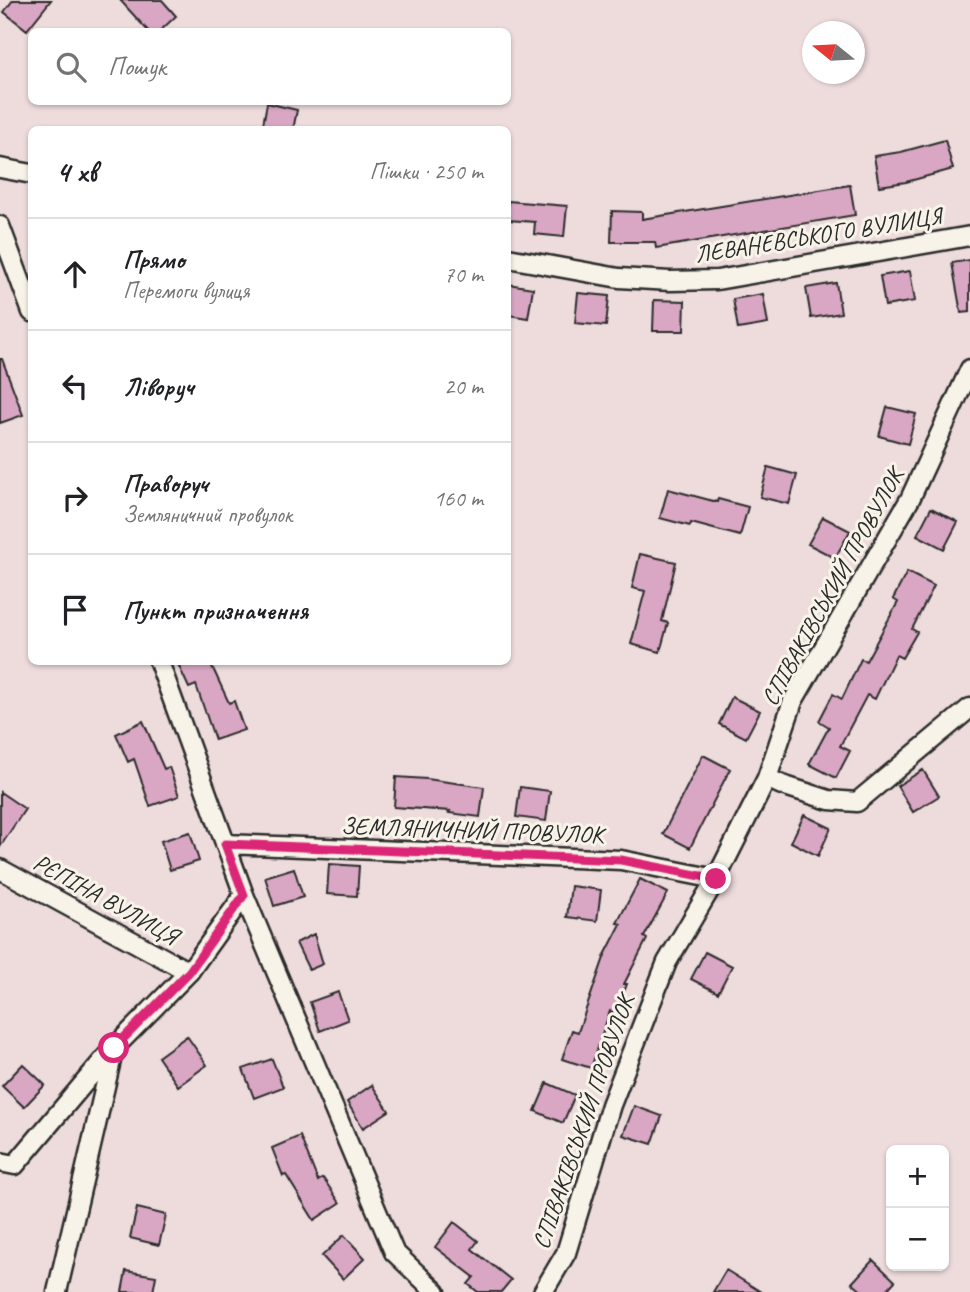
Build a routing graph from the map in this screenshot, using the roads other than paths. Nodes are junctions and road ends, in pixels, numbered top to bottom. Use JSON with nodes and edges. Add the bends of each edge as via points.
{"nodes":[{"id":1,"x":0,"y":168,"type":"edge"},
{"id":2,"x":28,"y":173,"type":"edge"},
{"id":3,"x":0,"y":226,"type":"edge"},
{"id":4,"x":970,"y":236,"type":"edge"},
{"id":5,"x":511,"y":259,"type":"edge"},
{"id":6,"x":28,"y":301,"type":"edge"},
{"id":7,"x":970,"y":369,"type":"edge"},
{"id":8,"x":160,"y":665,"type":"edge"},
{"id":9,"x":970,"y":708,"type":"edge"},
{"id":10,"x":766,"y":778,"type":"junction"},
{"id":11,"x":225,"y":844,"type":"junction"},
{"id":12,"x":0,"y":869,"type":"edge"},
{"id":13,"x":716,"y":879,"type":"junction"},
{"id":14,"x":244,"y":895,"type":"junction"},
{"id":15,"x":189,"y":972,"type":"junction"},
{"id":16,"x":114,"y":1048,"type":"junction"},
{"id":17,"x":0,"y":1162,"type":"edge"},
{"id":18,"x":57,"y":1292,"type":"edge"},
{"id":19,"x":436,"y":1292,"type":"edge"},
{"id":20,"x":543,"y":1292,"type":"edge"}],
"edges":[{"from":1,"to":2,"type":"street"},
{"from":3,"to":6,"type":"street"},
{"from":4,"to":5,"type":"street","name":"ЛЕВАНЕВСЬКОГО ВУЛИЦЯ","via":[[718,280],[619,278]]},
{"from":7,"to":10,"type":"street","name":"СПІВАКІВСЬКИЙ ПРОВУЛОК","via":[[910,499],[793,701]]},
{"from":8,"to":11,"type":"street"},
{"from":9,"to":10,"type":"street","via":[[857,802],[828,800]]},
{"from":10,"to":13,"type":"street","name":"СПІВАКІВСЬКИЙ ПРОВУЛОК"},
{"from":11,"to":13,"type":"street","name":"ЗЕМЛЯНИЧНИЙ ПРОВУЛОК","via":[[621,860]]},
{"from":11,"to":14,"type":"street"},
{"from":12,"to":15,"type":"street","name":"РЄПІНА ВУЛИЦЯ"},
{"from":13,"to":20,"type":"street","name":"СПІВАКІВСЬКИЙ ПРОВУЛОК","via":[[667,962],[611,1105],[566,1253]]},
{"from":14,"to":15,"type":"street"},
{"from":14,"to":19,"type":"street","via":[[394,1252]]},
{"from":15,"to":16,"type":"street"},
{"from":16,"to":17,"type":"street","via":[[15,1165]]},
{"from":16,"to":18,"type":"street"}]}
